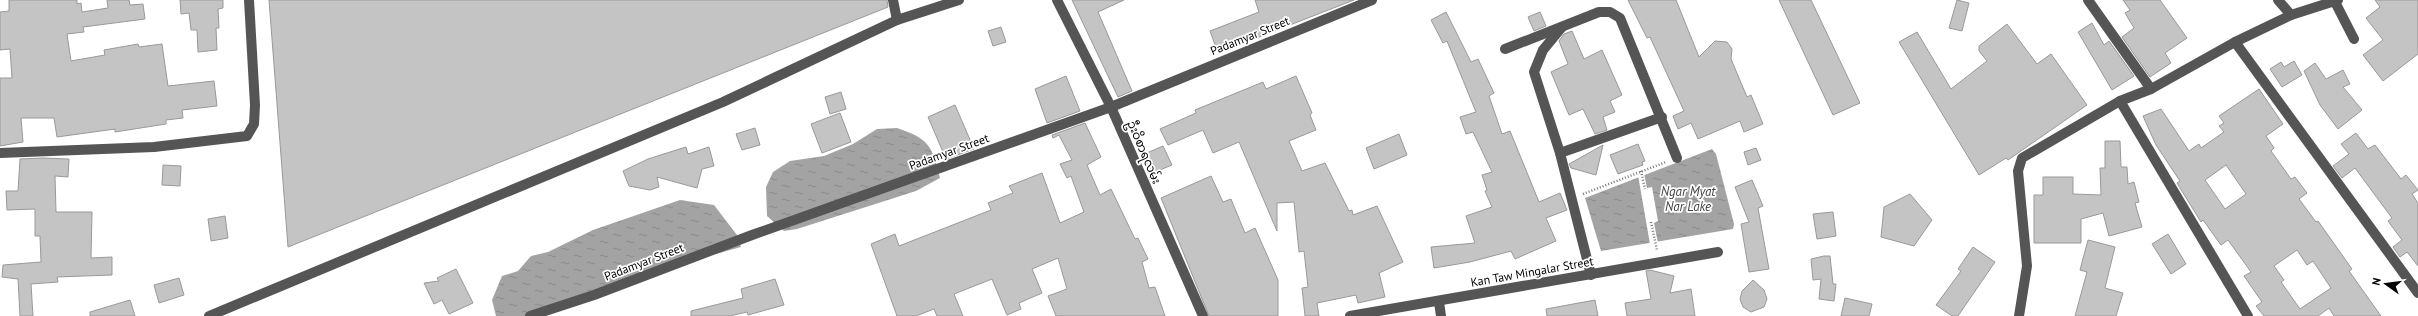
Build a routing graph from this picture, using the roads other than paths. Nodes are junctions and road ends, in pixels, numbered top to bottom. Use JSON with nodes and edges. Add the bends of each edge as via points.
{"nodes":[{"id":1,"x":249,"y":0,"type":"edge"},
{"id":2,"x":893,"y":0,"type":"edge"},
{"id":3,"x":959,"y":0,"type":"edge"},
{"id":4,"x":1057,"y":0,"type":"edge"},
{"id":5,"x":1372,"y":0,"type":"edge"},
{"id":6,"x":2088,"y":0,"type":"edge"},
{"id":7,"x":2278,"y":0,"type":"edge"},
{"id":8,"x":2336,"y":1,"type":"edge"},
{"id":9,"x":2291,"y":16,"type":"junction"},
{"id":10,"x":897,"y":20,"type":"junction"},
{"id":11,"x":1563,"y":26,"type":"junction"},
{"id":12,"x":2354,"y":39,"type":"dead end"},
{"id":13,"x":2235,"y":42,"type":"junction"},
{"id":14,"x":1505,"y":49,"type":"dead end"},
{"id":15,"x":2151,"y":89,"type":"junction"},
{"id":16,"x":2120,"y":101,"type":"junction"},
{"id":17,"x":1111,"y":107,"type":"junction"},
{"id":18,"x":1662,"y":117,"type":"junction"},
{"id":19,"x":0,"y":153,"type":"edge"},
{"id":20,"x":1560,"y":154,"type":"junction"},
{"id":21,"x":1677,"y":158,"type":"road end"},
{"id":22,"x":1718,"y":252,"type":"dead end"},
{"id":23,"x":1591,"y":275,"type":"junction"},
{"id":24,"x":2418,"y":294,"type":"edge"},
{"id":25,"x":1439,"y":302,"type":"junction"},
{"id":26,"x":209,"y":316,"type":"edge"},
{"id":27,"x":530,"y":316,"type":"edge"},
{"id":28,"x":1203,"y":316,"type":"edge"},
{"id":29,"x":1350,"y":316,"type":"edge"},
{"id":30,"x":1441,"y":316,"type":"edge"},
{"id":31,"x":2019,"y":316,"type":"edge"},
{"id":32,"x":2248,"y":316,"type":"edge"}],
"edges":[{"from":1,"to":19,"type":"street","via":[[255,106],[254,124],[247,136],[154,147]]},
{"from":2,"to":10,"type":"street"},
{"from":3,"to":10,"type":"street"},
{"from":4,"to":17,"type":"street","name":"ဦးဝိစာရလမ်း"},
{"from":5,"to":17,"type":"street","name":"Padamyar Street"},
{"from":6,"to":15,"type":"street"},
{"from":7,"to":9,"type":"street"},
{"from":8,"to":9,"type":"street"},
{"from":8,"to":12,"type":"street"},
{"from":9,"to":13,"type":"street"},
{"from":10,"to":26,"type":"street","via":[[723,102]]},
{"from":11,"to":14,"type":"street"},
{"from":11,"to":18,"type":"street","via":[[1599,12],[1610,12],[1620,18]]},
{"from":11,"to":20,"type":"street","via":[[1543,50],[1534,72]]},
{"from":13,"to":15,"type":"street"},
{"from":13,"to":24,"type":"street"},
{"from":15,"to":16,"type":"street"},
{"from":16,"to":31,"type":"street","via":[[2022,158],[2018,171],[2027,266]]},
{"from":16,"to":32,"type":"street"},
{"from":17,"to":27,"type":"street","name":"Padamyar Street"},
{"from":17,"to":28,"type":"street","name":"ဦးဝိစာရလမ်း"},
{"from":18,"to":20,"type":"street"},
{"from":18,"to":21,"type":"street"},
{"from":20,"to":23,"type":"street"},
{"from":22,"to":23,"type":"street","name":"Kan Taw Mingalar Street"},
{"from":23,"to":25,"type":"street","name":"Kan Taw Mingalar Street"},
{"from":25,"to":29,"type":"street","name":"Kan Taw Mingalar Street"},
{"from":25,"to":30,"type":"street"}]}
